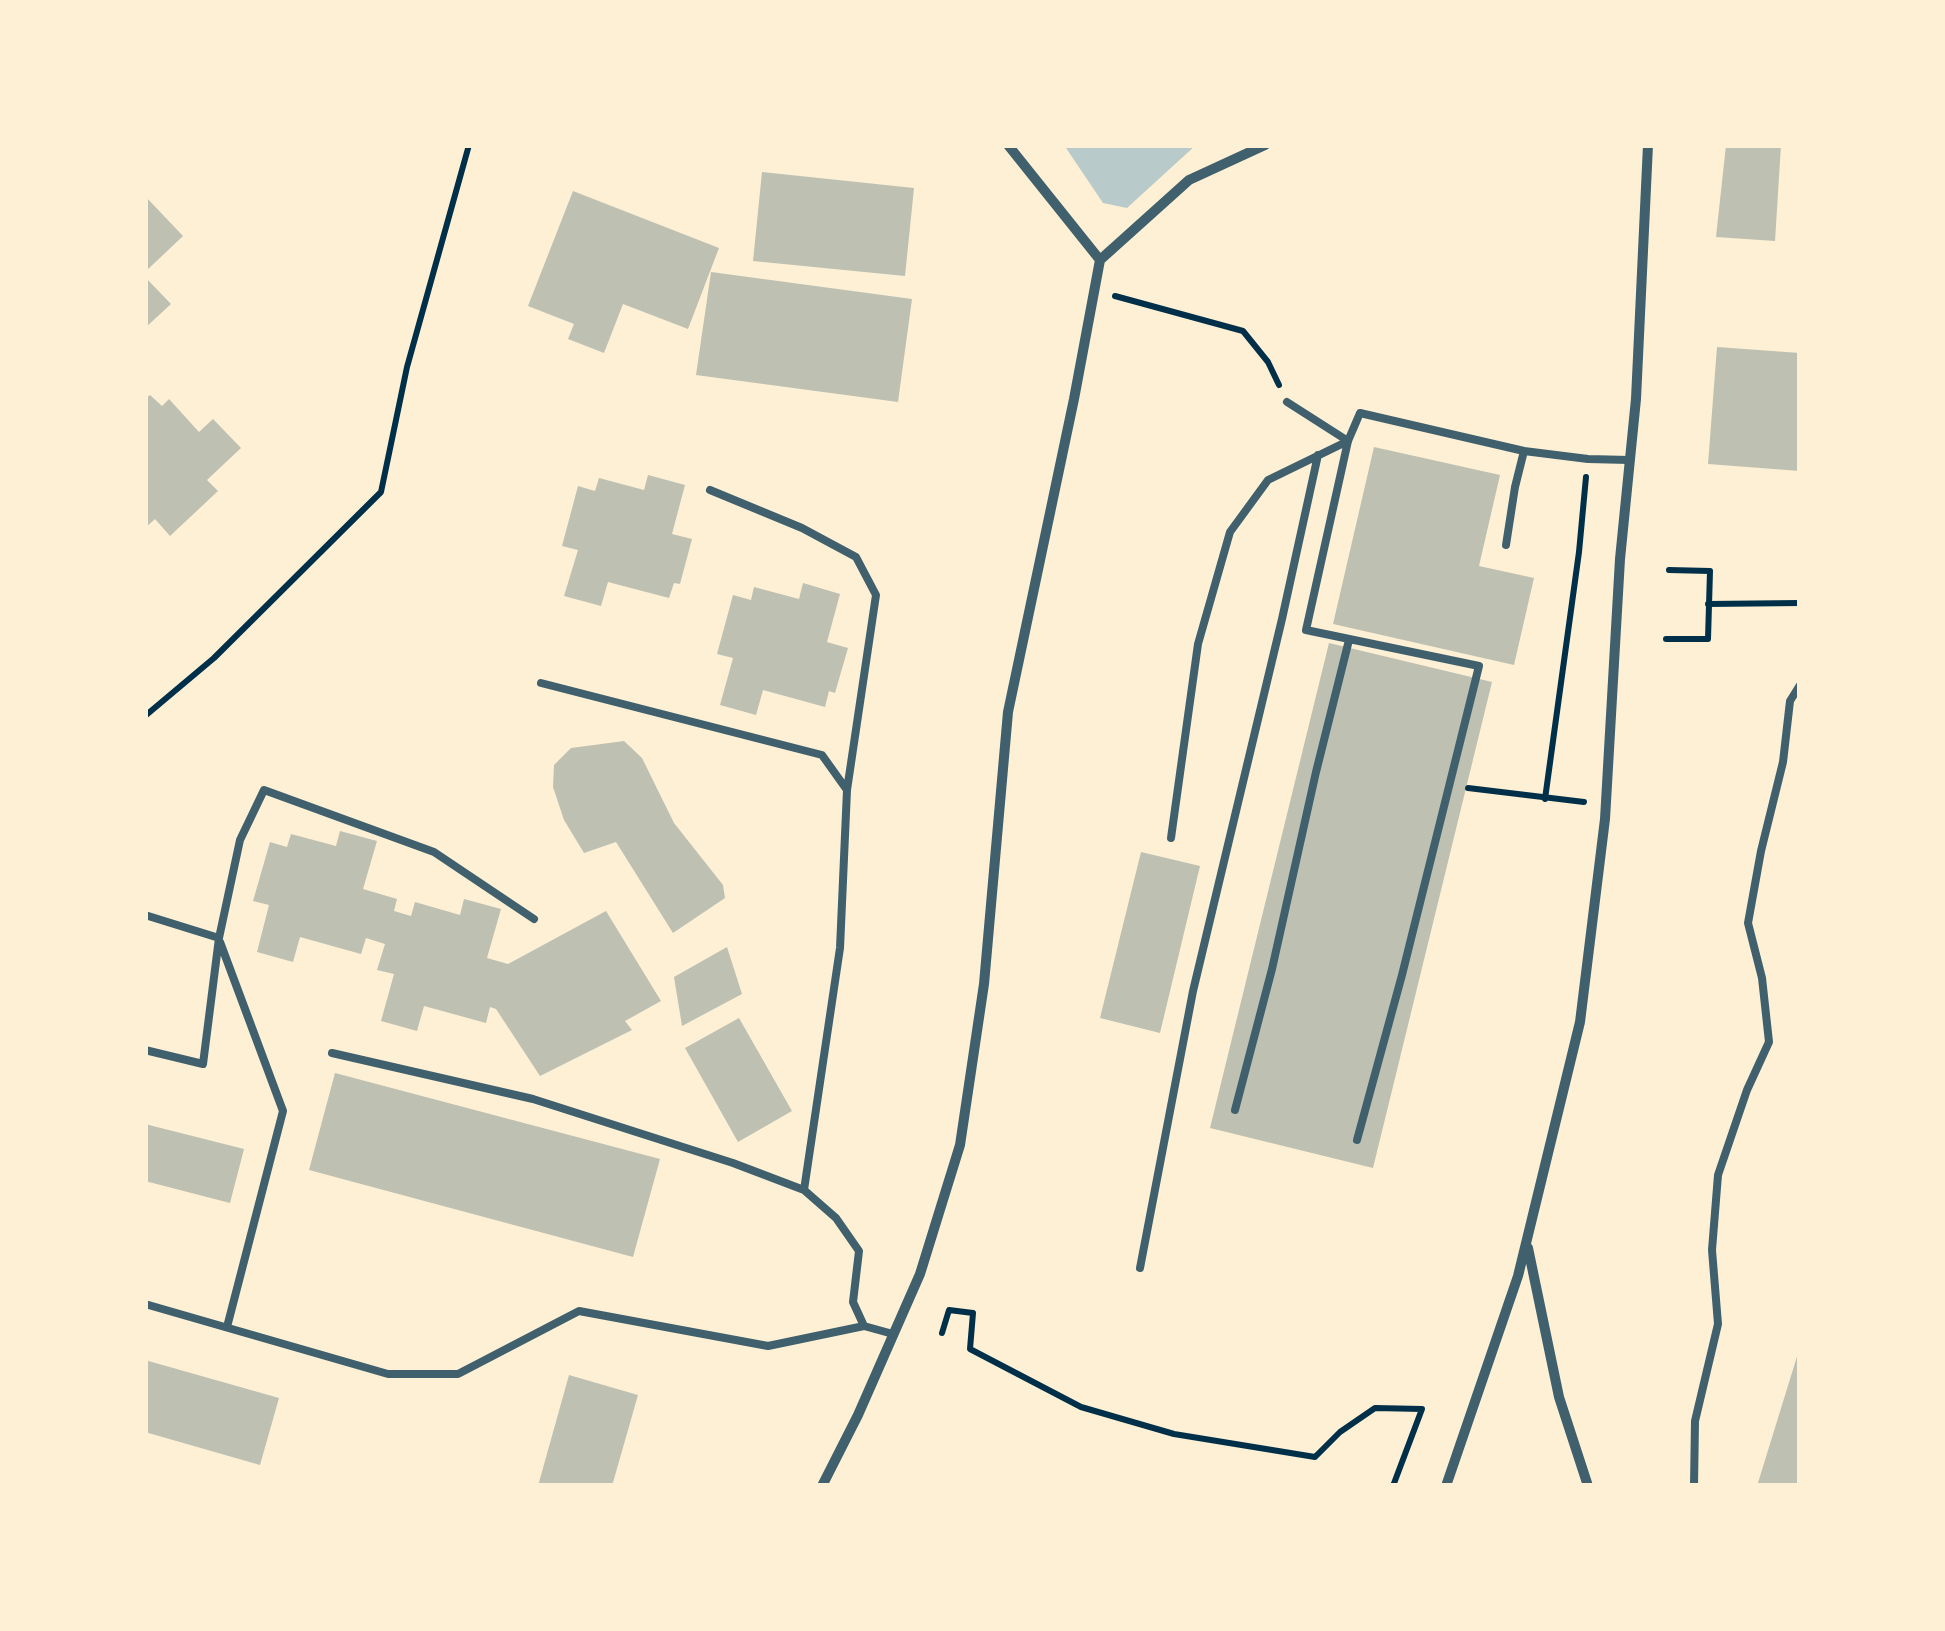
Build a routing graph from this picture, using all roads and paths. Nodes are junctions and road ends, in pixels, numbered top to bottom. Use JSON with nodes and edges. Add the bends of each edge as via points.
{"nodes":[{"id":1,"x":468,"y":145,"type":"edge"},
{"id":2,"x":1008,"y":145,"type":"edge"},
{"id":3,"x":1265,"y":145,"type":"edge"},
{"id":4,"x":1648,"y":145,"type":"edge"},
{"id":5,"x":1100,"y":260,"type":"junction"},
{"id":6,"x":1094,"y":290,"type":"junction"},
{"id":7,"x":1287,"y":402,"type":"joint"},
{"id":8,"x":1348,"y":441,"type":"junction"},
{"id":9,"x":1524,"y":450,"type":"junction"},
{"id":10,"x":1318,"y":456,"type":"junction"},
{"id":11,"x":1588,"y":459,"type":"junction"},
{"id":12,"x":1629,"y":460,"type":"junction"},
{"id":13,"x":710,"y":490,"type":"dead end"},
{"id":14,"x":1506,"y":545,"type":"dead end"},
{"id":15,"x":1669,"y":570,"type":"dead end"},
{"id":16,"x":1800,"y":603,"type":"edge"},
{"id":17,"x":1708,"y":604,"type":"junction"},
{"id":18,"x":1666,"y":639,"type":"dead end"},
{"id":19,"x":1349,"y":640,"type":"junction"},
{"id":20,"x":541,"y":683,"type":"dead end"},
{"id":21,"x":1800,"y":685,"type":"edge"},
{"id":22,"x":145,"y":716,"type":"edge"},
{"id":23,"x":846,"y":790,"type":"junction"},
{"id":24,"x":1493,"y":793,"type":"dead end"},
{"id":25,"x":1545,"y":798,"type":"junction"},
{"id":26,"x":1606,"y":804,"type":"junction"},
{"id":27,"x":1170,"y":838,"type":"dead end"},
{"id":28,"x":145,"y":915,"type":"edge"},
{"id":29,"x":534,"y":919,"type":"dead end"},
{"id":30,"x":219,"y":938,"type":"junction"},
{"id":31,"x":145,"y":1050,"type":"edge"},
{"id":32,"x":332,"y":1052,"type":"dead end"},
{"id":33,"x":1235,"y":1110,"type":"dead end"},
{"id":34,"x":1358,"y":1140,"type":"dead end"},
{"id":35,"x":804,"y":1190,"type":"junction"},
{"id":36,"x":1526,"y":1242,"type":"junction"},
{"id":37,"x":1140,"y":1268,"type":"dead end"},
{"id":38,"x":145,"y":1304,"type":"edge"},
{"id":39,"x":864,"y":1326,"type":"junction"},
{"id":40,"x":227,"y":1327,"type":"junction"},
{"id":41,"x":893,"y":1334,"type":"junction"},
{"id":42,"x":942,"y":1334,"type":"dead end"},
{"id":43,"x":822,"y":1486,"type":"edge"},
{"id":44,"x":1393,"y":1486,"type":"edge"},
{"id":45,"x":1446,"y":1486,"type":"edge"},
{"id":46,"x":1588,"y":1486,"type":"edge"},
{"id":47,"x":1694,"y":1486,"type":"edge"}],
"edges":[{"from":1,"to":22,"type":"path","via":[[381,492],[214,658]]},
{"from":2,"to":5,"type":"street"},
{"from":3,"to":5,"type":"street","via":[[1189,180]]},
{"from":4,"to":12,"type":"street"},
{"from":5,"to":6,"type":"street"},
{"from":6,"to":7,"type":"path","via":[[1243,332],[1268,362]]},
{"from":6,"to":41,"type":"street","via":[[1008,712],[984,984],[960,1145],[920,1274]]},
{"from":7,"to":8,"type":"lane"},
{"from":8,"to":9,"type":"lane","via":[[1360,413]]},
{"from":8,"to":10,"type":"lane"},
{"from":8,"to":19,"type":"lane","via":[[1306,630]]},
{"from":9,"to":11,"type":"lane"},
{"from":9,"to":14,"type":"lane"},
{"from":10,"to":27,"type":"lane","via":[[1268,480],[1230,532],[1198,644]]},
{"from":10,"to":37,"type":"lane","via":[[1193,990]]},
{"from":11,"to":12,"type":"lane"},
{"from":11,"to":25,"type":"path"},
{"from":12,"to":26,"type":"street"},
{"from":13,"to":23,"type":"lane","via":[[856,557],[876,595]]},
{"from":15,"to":17,"type":"path","via":[[1710,572]]},
{"from":16,"to":17,"type":"path"},
{"from":17,"to":18,"type":"path","via":[[1708,639]]},
{"from":19,"to":33,"type":"lane"},
{"from":19,"to":34,"type":"lane","via":[[1479,666]]},
{"from":20,"to":23,"type":"lane","via":[[822,754]]},
{"from":21,"to":47,"type":"lane","via":[[1790,701],[1784,762],[1748,924],[1769,1042],[1718,1175],[1712,1250],[1718,1324],[1696,1421]]},
{"from":23,"to":35,"type":"lane","via":[[840,948]]},
{"from":24,"to":25,"type":"path"},
{"from":25,"to":26,"type":"path"},
{"from":26,"to":36,"type":"street","via":[[1580,1022]]},
{"from":28,"to":30,"type":"lane"},
{"from":29,"to":30,"type":"lane","via":[[434,852],[264,790],[240,840]]},
{"from":30,"to":31,"type":"lane","via":[[203,1064]]},
{"from":30,"to":40,"type":"lane","via":[[282,1111]]},
{"from":32,"to":35,"type":"lane","via":[[533,1099]]},
{"from":35,"to":39,"type":"lane","via":[[836,1218],[859,1251],[853,1302]]},
{"from":36,"to":45,"type":"street"},
{"from":36,"to":46,"type":"street","via":[[1558,1397]]},
{"from":38,"to":40,"type":"lane"},
{"from":39,"to":40,"type":"lane","via":[[768,1346],[578,1311],[458,1374],[388,1374]]},
{"from":39,"to":41,"type":"lane"},
{"from":41,"to":43,"type":"street"},
{"from":42,"to":44,"type":"path","via":[[949,1310],[974,1312],[970,1349],[1081,1407],[1174,1434],[1314,1457],[1375,1408],[1422,1409]]}]}
